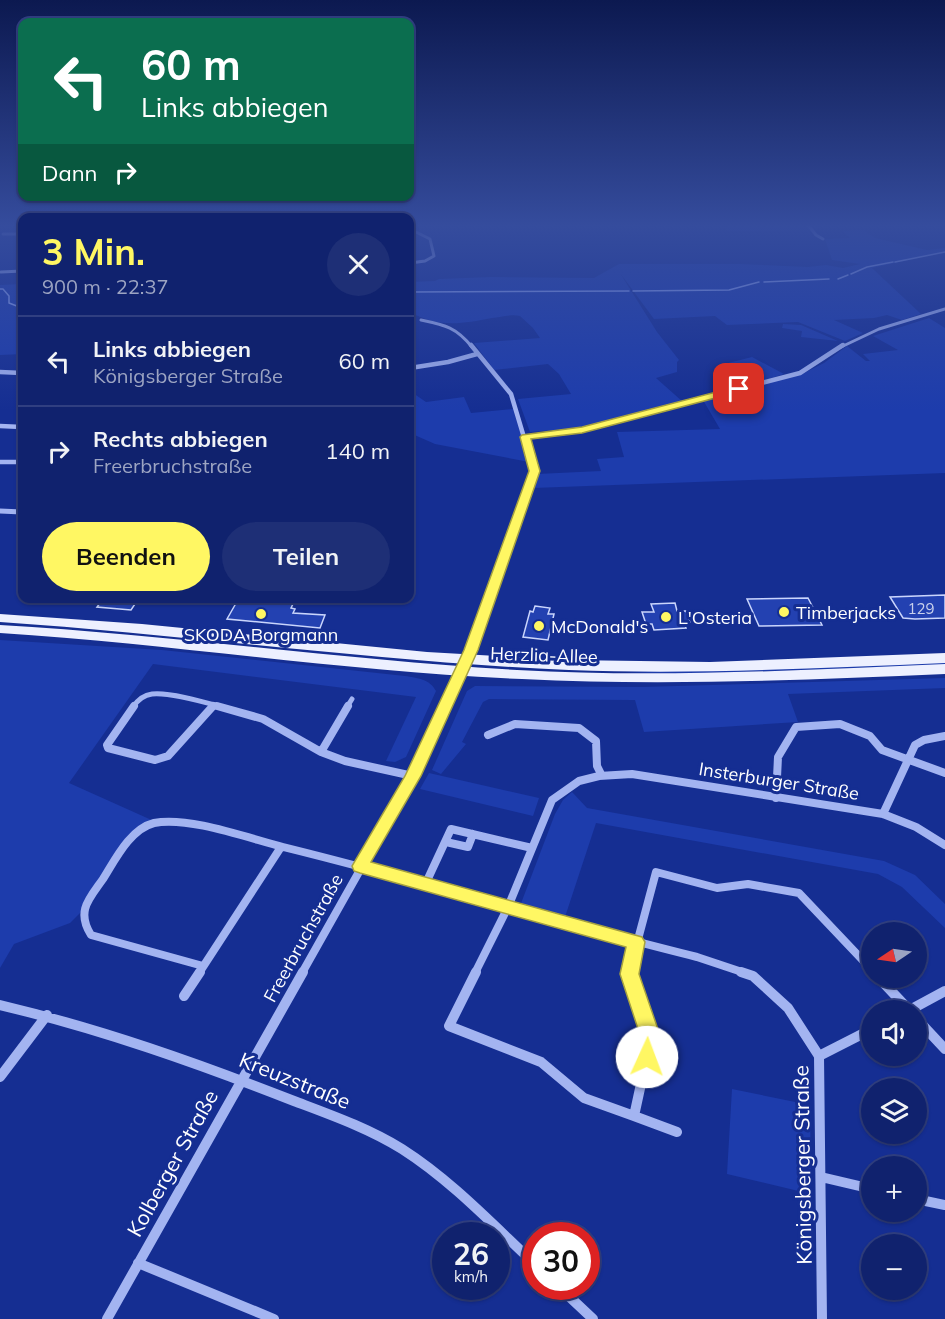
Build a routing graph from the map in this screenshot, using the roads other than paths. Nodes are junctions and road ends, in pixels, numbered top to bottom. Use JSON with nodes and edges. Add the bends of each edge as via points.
{"nodes":[{"id":1,"x":945,"y":309,"type":"edge"},
{"id":2,"x":421,"y":320,"type":"dead end"},
{"id":3,"x":477,"y":354,"type":"junction"},
{"id":4,"x":414,"y":367,"type":"edge"},
{"id":5,"x":0,"y":372,"type":"edge"},
{"id":6,"x":18,"y":373,"type":"edge"},
{"id":7,"x":0,"y":426,"type":"edge"},
{"id":8,"x":18,"y":426,"type":"edge"},
{"id":9,"x":525,"y":437,"type":"junction"},
{"id":10,"x":0,"y":462,"type":"edge"},
{"id":11,"x":18,"y":462,"type":"edge"},
{"id":12,"x":0,"y":511,"type":"edge"},
{"id":13,"x":18,"y":512,"type":"edge"},
{"id":14,"x":0,"y":618,"type":"edge"},
{"id":15,"x":0,"y":629,"type":"edge"},
{"id":16,"x":945,"y":658,"type":"edge"},
{"id":17,"x":463,"y":664,"type":"junction"},
{"id":18,"x":945,"y":669,"type":"edge"},
{"id":19,"x":352,"y":699,"type":"dead end"},
{"id":20,"x":213,"y":706,"type":"junction"},
{"id":21,"x":488,"y":735,"type":"dead end"},
{"id":22,"x":945,"y":736,"type":"edge"},
{"id":23,"x":321,"y":752,"type":"junction"},
{"id":24,"x":907,"y":759,"type":"junction"},
{"id":25,"x":945,"y":773,"type":"edge"},
{"id":26,"x":601,"y":774,"type":"junction"},
{"id":27,"x":413,"y":776,"type":"junction"},
{"id":28,"x":776,"y":798,"type":"junction"},
{"id":29,"x":883,"y":814,"type":"junction"},
{"id":30,"x":473,"y":834,"type":"junction"},
{"id":31,"x":446,"y":842,"type":"junction"},
{"id":32,"x":945,"y":845,"type":"edge"},
{"id":33,"x":281,"y":847,"type":"junction"},
{"id":34,"x":532,"y":848,"type":"junction"},
{"id":35,"x":360,"y":866,"type":"junction"},
{"id":36,"x":425,"y":885,"type":"junction"},
{"id":37,"x":508,"y":907,"type":"junction"},
{"id":38,"x":636,"y":942,"type":"junction"},
{"id":39,"x":861,"y":958,"type":"edge"},
{"id":40,"x":203,"y":966,"type":"junction"},
{"id":41,"x":888,"y":988,"type":"edge"},
{"id":42,"x":945,"y":991,"type":"edge"},
{"id":43,"x":184,"y":996,"type":"dead end"},
{"id":44,"x":899,"y":1000,"type":"edge"},
{"id":45,"x":927,"y":1001,"type":"edge"},
{"id":46,"x":0,"y":1005,"type":"edge"},
{"id":47,"x":47,"y":1015,"type":"junction"},
{"id":48,"x":927,"y":1030,"type":"edge"},
{"id":49,"x":861,"y":1035,"type":"edge"},
{"id":50,"x":945,"y":1049,"type":"edge"},
{"id":51,"x":819,"y":1056,"type":"junction"},
{"id":52,"x":0,"y":1077,"type":"edge"},
{"id":53,"x":242,"y":1079,"type":"junction"},
{"id":54,"x":634,"y":1116,"type":"junction"},
{"id":55,"x":677,"y":1132,"type":"dead end"},
{"id":56,"x":821,"y":1177,"type":"junction"},
{"id":57,"x":861,"y":1186,"type":"edge"},
{"id":58,"x":927,"y":1201,"type":"edge"},
{"id":59,"x":945,"y":1205,"type":"edge"},
{"id":60,"x":522,"y":1252,"type":"edge"},
{"id":61,"x":138,"y":1263,"type":"junction"},
{"id":62,"x":573,"y":1300,"type":"edge"},
{"id":63,"x":107,"y":1319,"type":"edge"},
{"id":64,"x":274,"y":1319,"type":"edge"},
{"id":65,"x":593,"y":1319,"type":"edge"},
{"id":66,"x":822,"y":1319,"type":"edge"}],
"edges":[{"from":1,"to":9,"type":"street","via":[[846,343],[800,373],[582,430]]},
{"from":2,"to":3,"type":"street","name":"Freerbruchstraße","via":[[449,326]]},
{"from":3,"to":4,"type":"street"},
{"from":3,"to":9,"type":"street","name":"Freerbruchstraße","via":[[511,394]]},
{"from":5,"to":6,"type":"street"},
{"from":7,"to":8,"type":"street"},
{"from":9,"to":17,"type":"street","name":"Freerbruchstraße","via":[[534,471]]},
{"from":10,"to":11,"type":"street"},
{"from":12,"to":13,"type":"street"},
{"from":14,"to":17,"type":"main road","name":"Herzlia-Allee","via":[[112,625]]},
{"from":15,"to":17,"type":"main road","name":"Herzlia-Allee"},
{"from":16,"to":17,"type":"main road","name":"Herzlia-Allee","via":[[642,666]]},
{"from":17,"to":18,"type":"main road","name":"Herzlia-Allee","via":[[560,676],[681,678]]},
{"from":17,"to":27,"type":"street","name":"Freerbruchstraße"},
{"from":19,"to":23,"type":"street"},
{"from":20,"to":20,"type":"street","via":[[151,694],[138,700],[108,748],[162,759]]},
{"from":20,"to":23,"type":"street","via":[[263,719]]},
{"from":21,"to":26,"type":"street","via":[[515,724],[579,728],[596,741]]},
{"from":22,"to":24,"type":"street","via":[[915,745]]},
{"from":23,"to":27,"type":"street"},
{"from":24,"to":25,"type":"street"},
{"from":24,"to":28,"type":"street","via":[[882,750],[870,736],[840,724],[796,727],[777,757]]},
{"from":24,"to":29,"type":"street"},
{"from":26,"to":28,"type":"street","name":"Insterburger Straße","via":[[632,774]]},
{"from":26,"to":34,"type":"street","name":"Insterburger Straße","via":[[573,784],[552,800]]},
{"from":27,"to":35,"type":"street","name":"Freerbruchstraße"},
{"from":28,"to":29,"type":"street","name":"Insterburger Straße"},
{"from":29,"to":32,"type":"street","name":"Insterburger Straße","via":[[916,827]]},
{"from":30,"to":31,"type":"street","via":[[451,829]]},
{"from":30,"to":31,"type":"street","via":[[468,848]]},
{"from":30,"to":34,"type":"street"},
{"from":31,"to":36,"type":"street"},
{"from":33,"to":35,"type":"street","name":"Königsberger Straße"},
{"from":33,"to":40,"type":"street"},
{"from":33,"to":40,"type":"street","name":"Königsberger Straße","via":[[179,821],[156,822],[139,830],[83,910],[82,922],[91,935]]},
{"from":34,"to":37,"type":"street","name":"Insterburger Straße"},
{"from":35,"to":36,"type":"street","name":"Königsberger Straße"},
{"from":35,"to":53,"type":"street","name":"Freerbruchstraße"},
{"from":36,"to":37,"type":"street","name":"Königsberger Straße"},
{"from":37,"to":38,"type":"street","name":"Königsberger Straße"},
{"from":37,"to":54,"type":"street","name":"Insterburger Straße","via":[[449,1026],[540,1062],[584,1098]]},
{"from":38,"to":39,"type":"street","via":[[656,872],[717,888],[748,884],[799,893]]},
{"from":38,"to":51,"type":"street","name":"Königsberger Straße","via":[[753,976],[788,1008]]},
{"from":38,"to":54,"type":"street","via":[[629,974],[651,1038]]},
{"from":40,"to":43,"type":"street"},
{"from":41,"to":44,"type":"street"},
{"from":42,"to":45,"type":"street"},
{"from":46,"to":47,"type":"street","name":"Kreuzstraße"},
{"from":47,"to":52,"type":"street"},
{"from":47,"to":53,"type":"street","name":"Kreuzstraße"},
{"from":48,"to":50,"type":"street"},
{"from":49,"to":51,"type":"street"},
{"from":51,"to":56,"type":"street","name":"Königsberger Straße"},
{"from":53,"to":60,"type":"street","name":"Kreuzstraße","via":[[381,1136],[447,1181]]},
{"from":53,"to":61,"type":"street","name":"Kolberger Straße"},
{"from":54,"to":55,"type":"street"},
{"from":56,"to":57,"type":"street"},
{"from":56,"to":66,"type":"street","name":"Königsberger Straße"},
{"from":58,"to":59,"type":"street"},
{"from":61,"to":63,"type":"street"},
{"from":61,"to":64,"type":"street","name":"Kolberger Straße"},
{"from":62,"to":65,"type":"street"}]}
